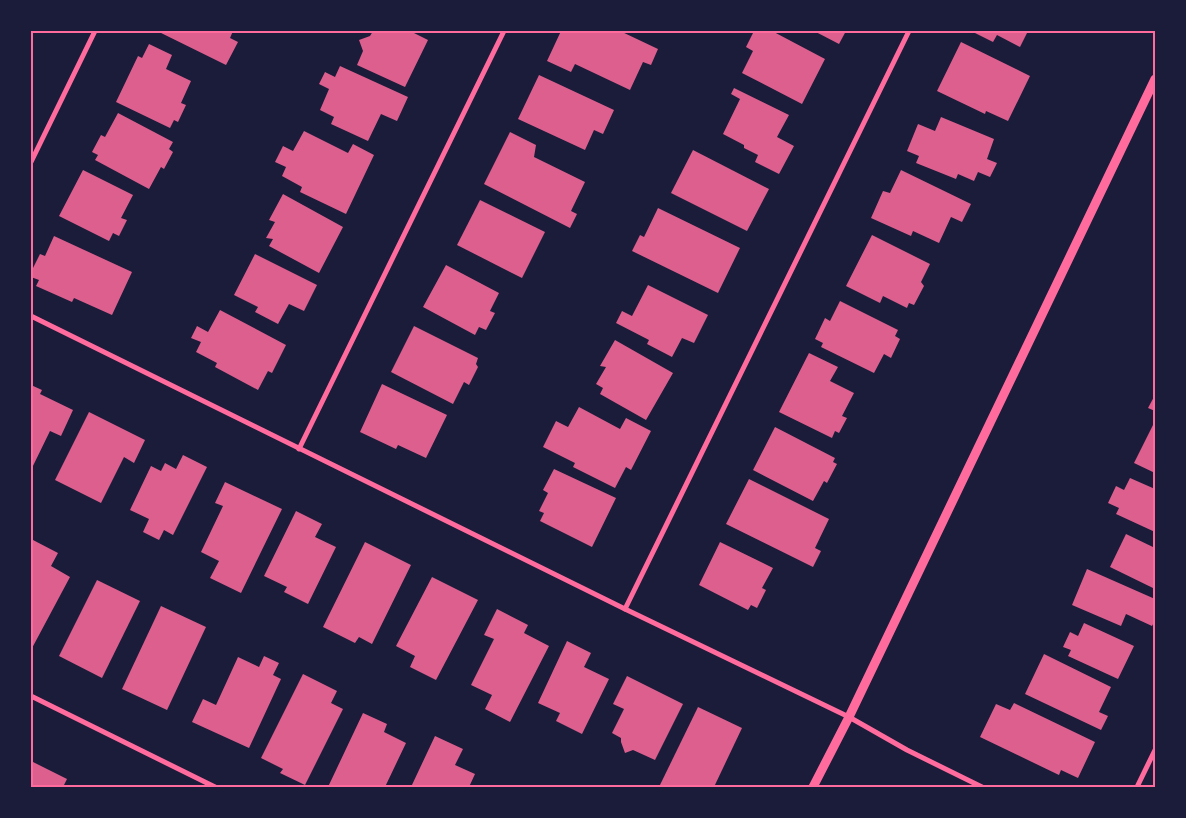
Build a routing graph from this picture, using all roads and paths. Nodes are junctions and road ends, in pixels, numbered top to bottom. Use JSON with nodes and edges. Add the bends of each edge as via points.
{"nodes":[{"id":1,"x":95,"y":31,"type":"edge"},
{"id":2,"x":504,"y":31,"type":"edge"},
{"id":3,"x":909,"y":31,"type":"edge"},
{"id":4,"x":1155,"y":79,"type":"edge"},
{"id":5,"x":31,"y":162,"type":"edge"},
{"id":6,"x":31,"y":316,"type":"edge"},
{"id":7,"x":299,"y":449,"type":"junction"},
{"id":8,"x":625,"y":609,"type":"junction"},
{"id":9,"x":31,"y":696,"type":"edge"},
{"id":10,"x":849,"y":717,"type":"junction"},
{"id":11,"x":1155,"y":750,"type":"edge"},
{"id":12,"x":215,"y":787,"type":"edge"},
{"id":13,"x":813,"y":787,"type":"edge"},
{"id":14,"x":982,"y":787,"type":"edge"},
{"id":15,"x":1137,"y":787,"type":"edge"}],
"edges":[{"from":1,"to":5,"type":"street"},
{"from":2,"to":7,"type":"street"},
{"from":3,"to":8,"type":"street"},
{"from":4,"to":10,"type":"street"},
{"from":6,"to":7,"type":"street"},
{"from":7,"to":8,"type":"street"},
{"from":8,"to":10,"type":"street"},
{"from":9,"to":12,"type":"street"},
{"from":10,"to":13,"type":"street"},
{"from":10,"to":14,"type":"street"},
{"from":11,"to":15,"type":"street"}]}
